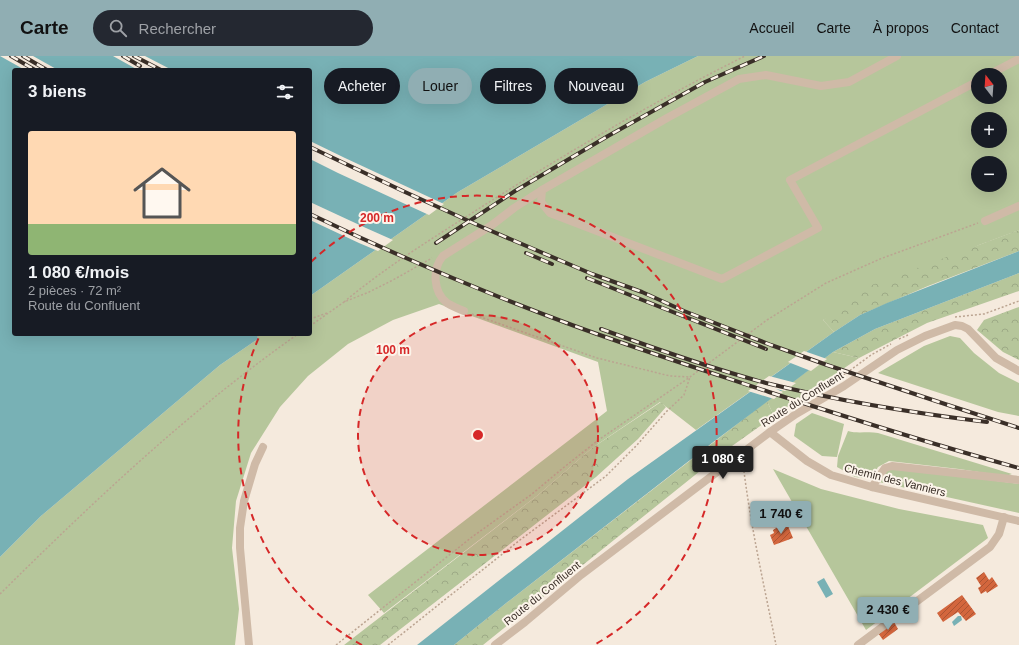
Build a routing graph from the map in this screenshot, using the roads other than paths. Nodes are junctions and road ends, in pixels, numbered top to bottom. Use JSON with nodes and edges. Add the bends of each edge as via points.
{"nodes":[{"id":1,"x":897,"y":56,"type":"edge"},
{"id":2,"x":1019,"y":59,"type":"edge"},
{"id":3,"x":1002,"y":68,"type":"edge"},
{"id":4,"x":971,"y":84,"type":"edge"},
{"id":5,"x":542,"y":190,"type":"junction"},
{"id":6,"x":1019,"y":206,"type":"edge"},
{"id":7,"x":985,"y":221,"type":"road end"},
{"id":8,"x":464,"y":311,"type":"road end"},
{"id":9,"x":1019,"y":371,"type":"edge"},
{"id":10,"x":770,"y":432,"type":"junction"},
{"id":11,"x":263,"y":447,"type":"dead end"},
{"id":12,"x":1019,"y":480,"type":"edge"},
{"id":13,"x":872,"y":487,"type":"junction"},
{"id":14,"x":1004,"y":517,"type":"junction"},
{"id":15,"x":1019,"y":521,"type":"edge"},
{"id":16,"x":249,"y":645,"type":"edge"},
{"id":17,"x":495,"y":645,"type":"edge"},
{"id":18,"x":858,"y":645,"type":"edge"}],
"edges":[{"from":1,"to":5,"type":"street","via":[[849,82],[821,86],[766,75],[739,79]]},
{"from":2,"to":3,"type":"street"},
{"from":4,"to":5,"type":"street","via":[[790,180],[818,228],[722,279],[550,212],[541,202]]},
{"from":5,"to":8,"type":"street","via":[[443,256],[438,262],[435,278],[438,291],[446,302]]},
{"from":6,"to":7,"type":"street"},
{"from":9,"to":10,"type":"street","name":"Route du Confluent","via":[[996,358],[968,329],[955,325],[897,350]]},
{"from":10,"to":13,"type":"street","name":"Chemin des Vanniers","via":[[807,461],[831,475]]},
{"from":10,"to":17,"type":"street","name":"Route du Confluent","via":[[581,575]]},
{"from":11,"to":16,"type":"street","via":[[244,501],[240,528]]},
{"from":12,"to":13,"type":"street","via":[[892,466],[885,468]]},
{"from":13,"to":14,"type":"street","name":"Chemin des Vanniers"},
{"from":14,"to":15,"type":"street","name":"Chemin des Vanniers"},
{"from":14,"to":18,"type":"street","via":[[999,534],[990,547]]}]}
